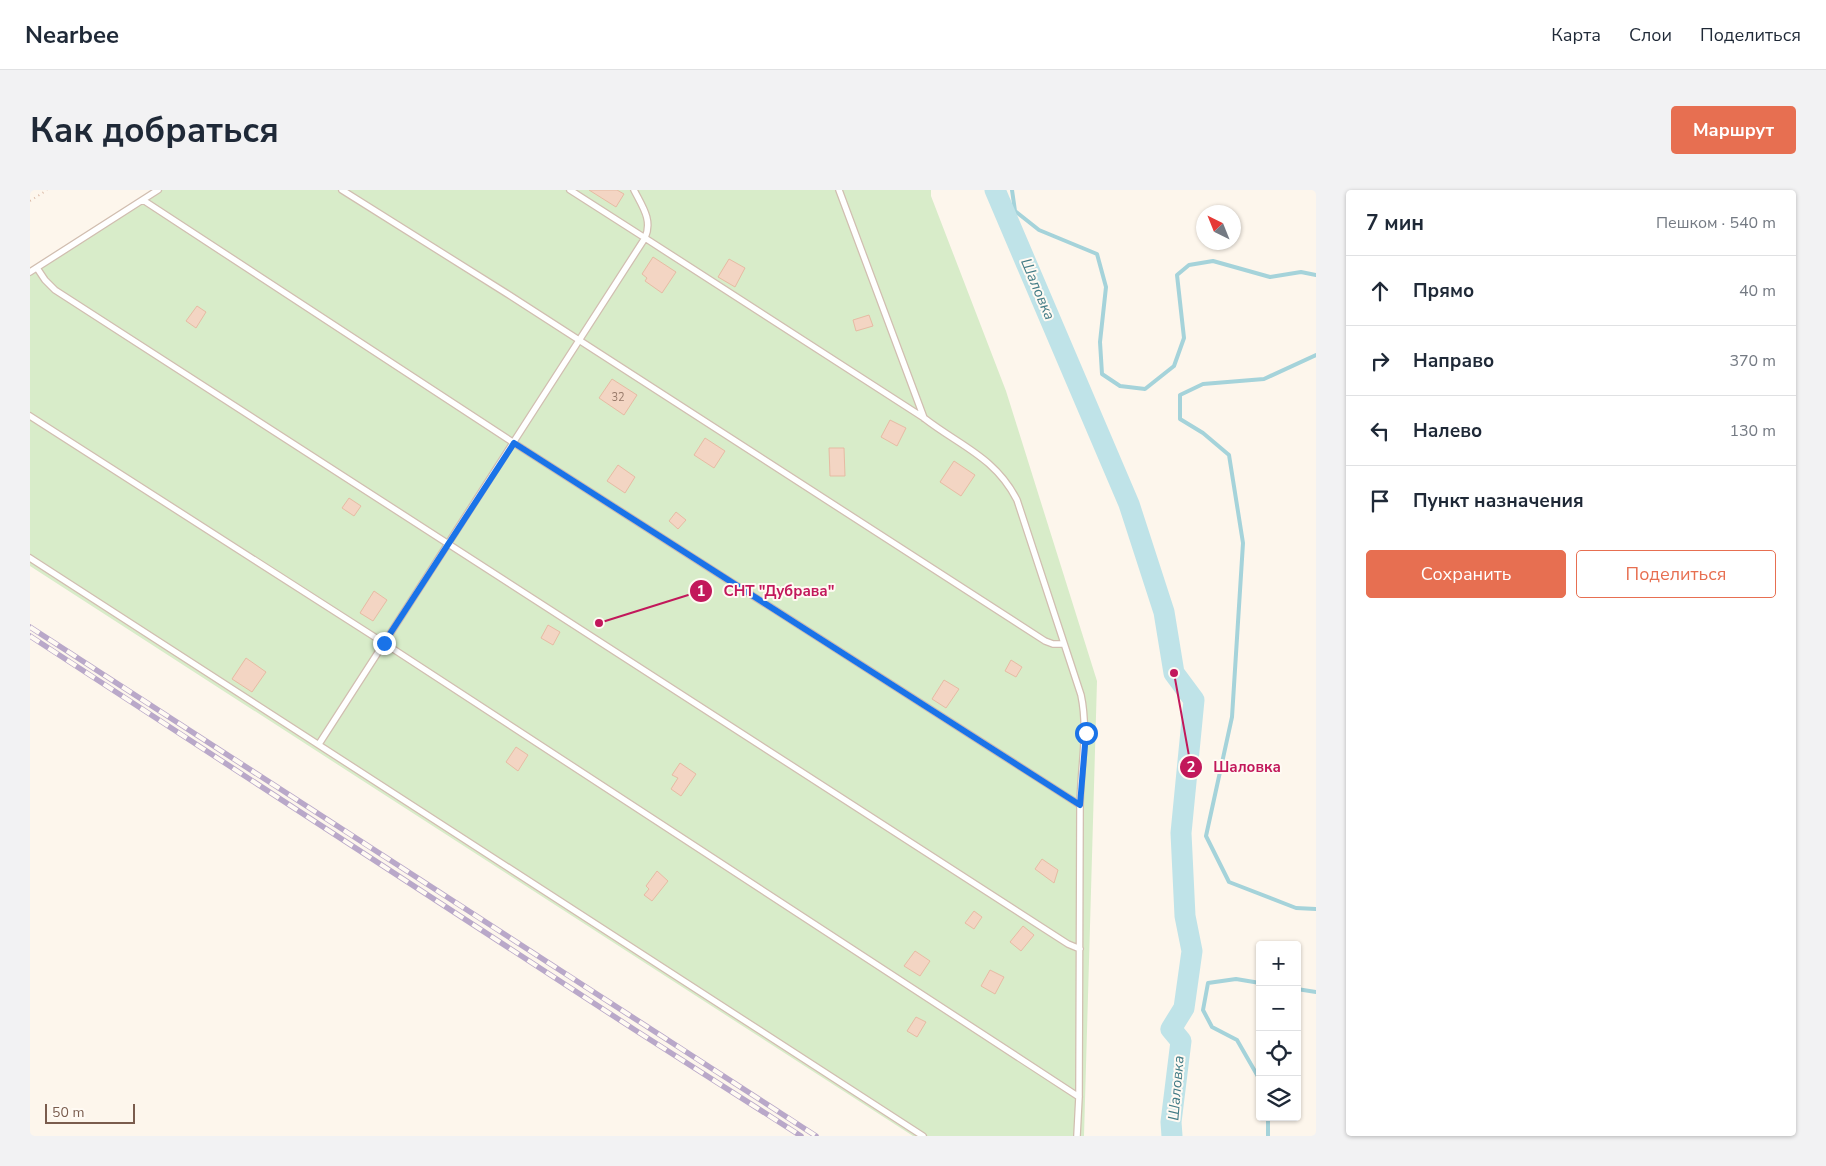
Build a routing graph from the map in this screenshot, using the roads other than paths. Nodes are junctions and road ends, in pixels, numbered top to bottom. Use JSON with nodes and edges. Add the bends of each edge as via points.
{"nodes":[{"id":1,"x":158,"y":190,"type":"edge"},
{"id":2,"x":342,"y":190,"type":"edge"},
{"id":3,"x":570,"y":190,"type":"edge"},
{"id":4,"x":634,"y":190,"type":"edge"},
{"id":5,"x":839,"y":190,"type":"edge"},
{"id":6,"x":143,"y":200,"type":"junction"},
{"id":7,"x":645,"y":238,"type":"junction"},
{"id":8,"x":37,"y":268,"type":"junction"},
{"id":9,"x":30,"y":272,"type":"edge"},
{"id":10,"x":579,"y":341,"type":"junction"},
{"id":11,"x":30,"y":416,"type":"edge"},
{"id":12,"x":924,"y":418,"type":"junction"},
{"id":13,"x":514,"y":443,"type":"junction"},
{"id":14,"x":449,"y":543,"type":"junction"},
{"id":15,"x":30,"y":558,"type":"edge"},
{"id":16,"x":384,"y":643,"type":"junction"},
{"id":17,"x":1064,"y":644,"type":"junction"},
{"id":18,"x":319,"y":744,"type":"junction"},
{"id":19,"x":1080,"y":805,"type":"junction"},
{"id":20,"x":1080,"y":949,"type":"junction"},
{"id":21,"x":1079,"y":1097,"type":"junction"},
{"id":22,"x":923,"y":1136,"type":"edge"},
{"id":23,"x":1076,"y":1136,"type":"edge"}],
"edges":[{"from":1,"to":6,"type":"lane"},
{"from":2,"to":10,"type":"lane"},
{"from":3,"to":7,"type":"lane"},
{"from":4,"to":7,"type":"lane","via":[[650,228]]},
{"from":5,"to":12,"type":"lane"},
{"from":6,"to":8,"type":"lane"},
{"from":6,"to":13,"type":"lane"},
{"from":7,"to":10,"type":"lane"},
{"from":7,"to":12,"type":"lane"},
{"from":8,"to":9,"type":"lane"},
{"from":8,"to":14,"type":"lane","via":[[55,290]]},
{"from":10,"to":13,"type":"lane"},
{"from":10,"to":17,"type":"lane","via":[[1045,641]]},
{"from":11,"to":16,"type":"lane"},
{"from":12,"to":17,"type":"lane","via":[[988,462],[1009,484]]},
{"from":13,"to":14,"type":"lane"},
{"from":13,"to":19,"type":"lane"},
{"from":14,"to":16,"type":"lane"},
{"from":14,"to":20,"type":"lane"},
{"from":15,"to":18,"type":"lane"},
{"from":16,"to":18,"type":"lane"},
{"from":16,"to":21,"type":"lane"},
{"from":17,"to":19,"type":"lane","via":[[1085,712]]},
{"from":18,"to":22,"type":"lane"},
{"from":19,"to":20,"type":"lane"},
{"from":20,"to":21,"type":"lane"},
{"from":21,"to":23,"type":"lane"}]}
